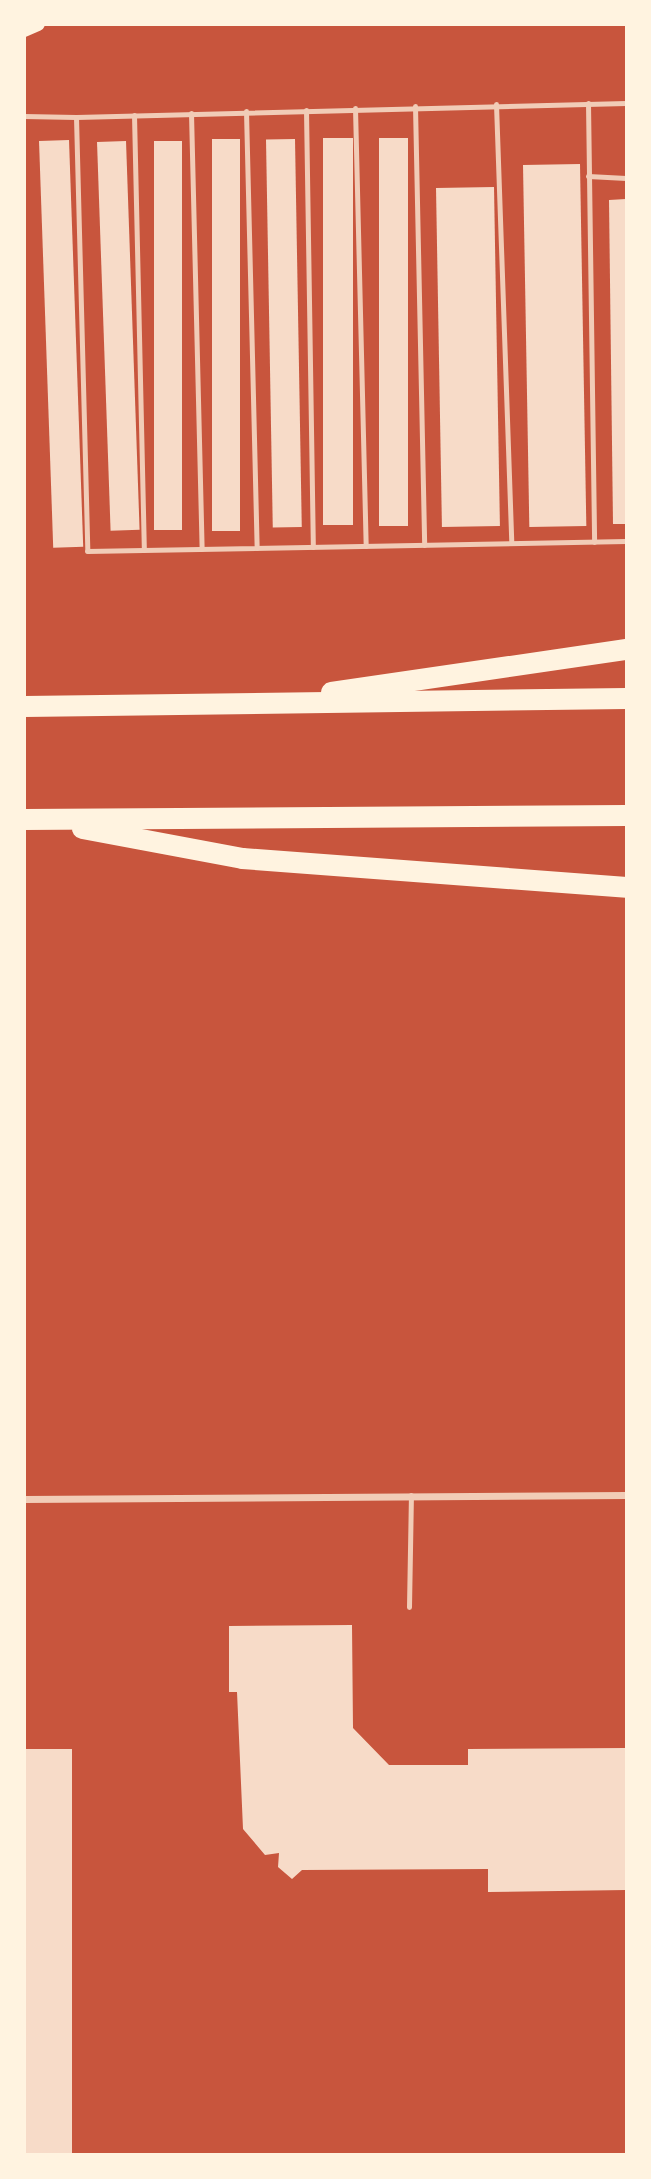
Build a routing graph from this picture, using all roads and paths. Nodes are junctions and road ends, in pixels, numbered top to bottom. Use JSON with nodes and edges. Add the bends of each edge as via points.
{"nodes":[{"id":1,"x":38,"y":24,"type":"edge"},
{"id":2,"x":24,"y":30,"type":"edge"},
{"id":3,"x":587,"y":103,"type":"junction"},
{"id":4,"x":626,"y":103,"type":"edge"},
{"id":5,"x":496,"y":104,"type":"junction"},
{"id":6,"x":415,"y":106,"type":"junction"},
{"id":7,"x":355,"y":108,"type":"junction"},
{"id":8,"x":306,"y":110,"type":"junction"},
{"id":9,"x":246,"y":111,"type":"junction"},
{"id":10,"x":191,"y":113,"type":"junction"},
{"id":11,"x":134,"y":115,"type":"junction"},
{"id":12,"x":24,"y":116,"type":"edge"},
{"id":13,"x":76,"y":117,"type":"junction"},
{"id":14,"x":588,"y":176,"type":"junction"},
{"id":15,"x":626,"y":178,"type":"edge"},
{"id":16,"x":626,"y":541,"type":"edge"},
{"id":17,"x":594,"y":542,"type":"junction"},
{"id":18,"x":511,"y":543,"type":"junction"},
{"id":19,"x":424,"y":545,"type":"junction"},
{"id":20,"x":366,"y":546,"type":"junction"},
{"id":21,"x":313,"y":547,"type":"junction"},
{"id":22,"x":257,"y":548,"type":"junction"},
{"id":23,"x":202,"y":549,"type":"junction"},
{"id":24,"x":144,"y":551,"type":"junction"},
{"id":25,"x":626,"y":649,"type":"edge"},
{"id":26,"x":626,"y":698,"type":"edge"},
{"id":27,"x":246,"y":705,"type":"junction"},
{"id":28,"x":24,"y":706,"type":"edge"},
{"id":29,"x":626,"y":815,"type":"edge"},
{"id":30,"x":30,"y":819,"type":"edge"},
{"id":31,"x":626,"y":887,"type":"edge"},
{"id":32,"x":411,"y":1494,"type":"junction"},
{"id":33,"x":626,"y":1495,"type":"edge"},
{"id":34,"x":24,"y":1499,"type":"edge"},
{"id":35,"x":409,"y":1607,"type":"dead end"}],
"edges":[{"from":1,"to":2,"type":"main road"},
{"from":3,"to":4,"type":"lane"},
{"from":3,"to":5,"type":"lane"},
{"from":3,"to":14,"type":"lane"},
{"from":5,"to":6,"type":"lane"},
{"from":5,"to":18,"type":"lane"},
{"from":6,"to":7,"type":"lane"},
{"from":6,"to":19,"type":"lane"},
{"from":7,"to":8,"type":"lane"},
{"from":7,"to":20,"type":"lane"},
{"from":8,"to":9,"type":"lane"},
{"from":8,"to":21,"type":"lane"},
{"from":9,"to":10,"type":"lane"},
{"from":9,"to":22,"type":"lane"},
{"from":10,"to":11,"type":"lane"},
{"from":10,"to":23,"type":"lane"},
{"from":11,"to":13,"type":"lane"},
{"from":11,"to":24,"type":"lane"},
{"from":12,"to":13,"type":"lane"},
{"from":13,"to":24,"type":"lane","via":[[87,551]]},
{"from":14,"to":15,"type":"lane"},
{"from":14,"to":17,"type":"lane"},
{"from":16,"to":17,"type":"lane"},
{"from":17,"to":18,"type":"lane"},
{"from":18,"to":19,"type":"lane"},
{"from":19,"to":20,"type":"lane"},
{"from":20,"to":21,"type":"lane"},
{"from":21,"to":22,"type":"lane"},
{"from":22,"to":23,"type":"lane"},
{"from":23,"to":24,"type":"lane"},
{"from":25,"to":27,"type":"highway"},
{"from":26,"to":27,"type":"highway"},
{"from":27,"to":28,"type":"highway"},
{"from":29,"to":30,"type":"highway"},
{"from":30,"to":31,"type":"highway","via":[[242,858]]},
{"from":32,"to":33,"type":"street"},
{"from":32,"to":34,"type":"street"},
{"from":32,"to":35,"type":"lane"}]}
